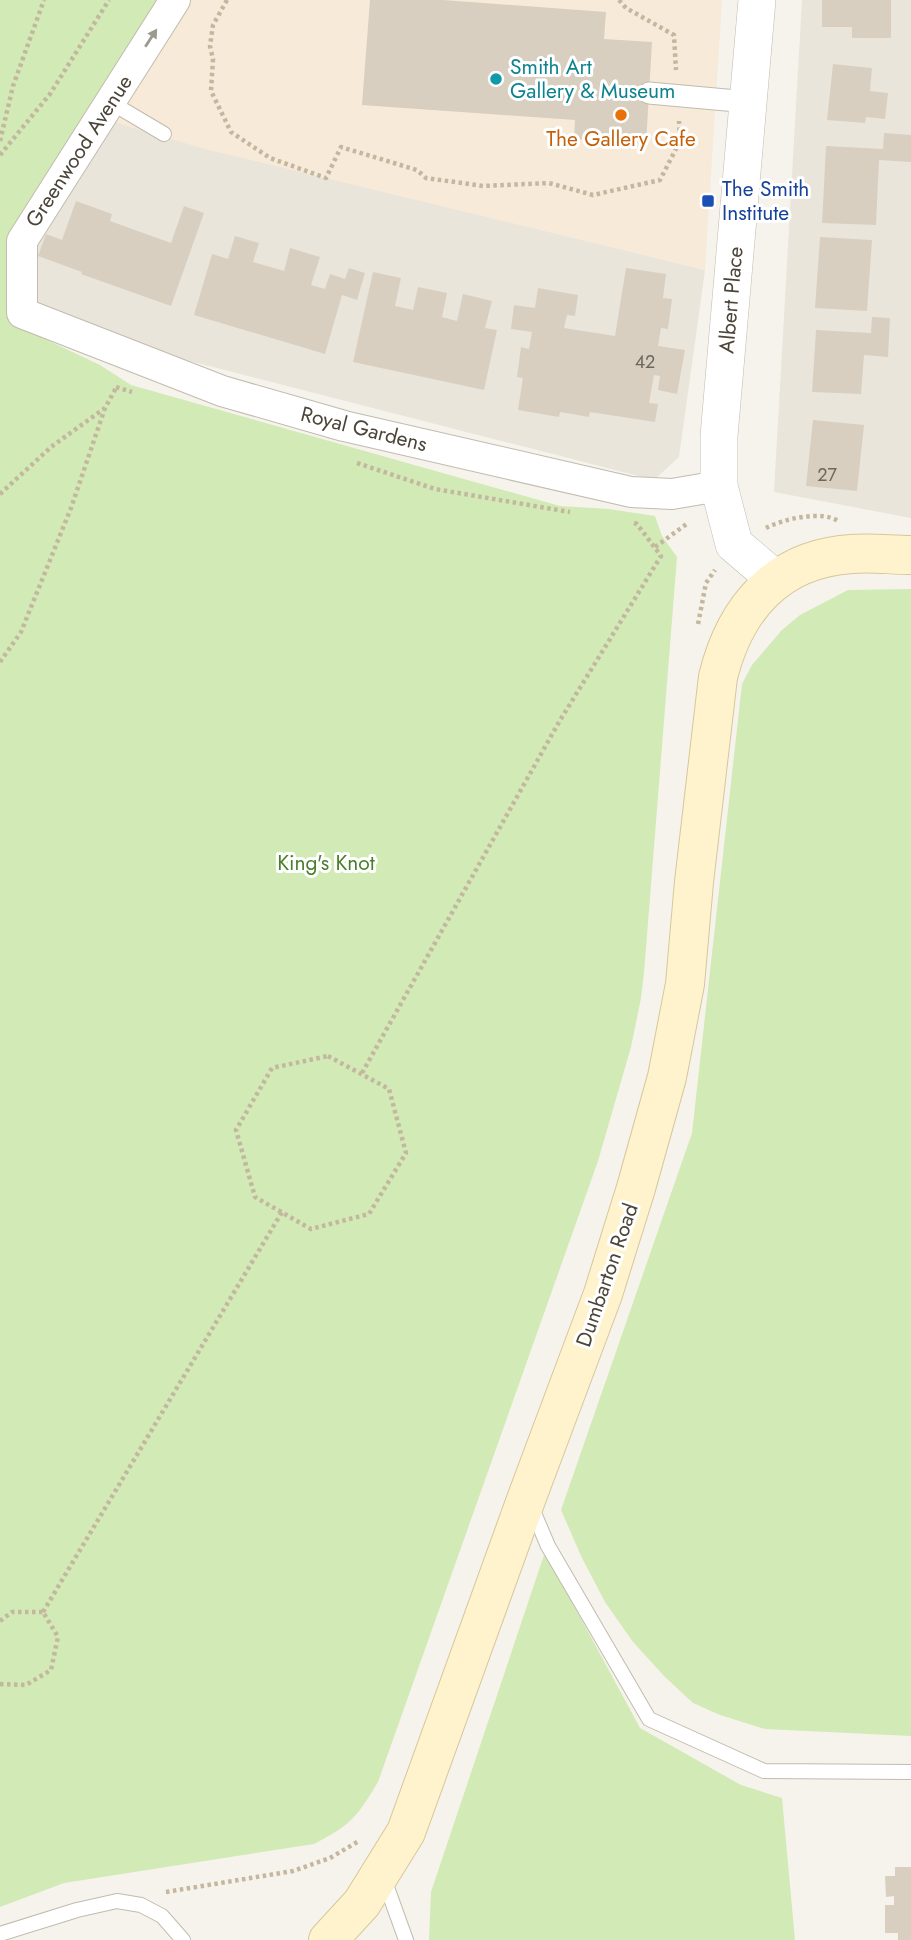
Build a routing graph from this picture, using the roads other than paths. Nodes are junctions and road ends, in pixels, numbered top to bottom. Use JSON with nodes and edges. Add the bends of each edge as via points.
{"nodes":[{"id":1,"x":175,"y":0,"type":"edge"},
{"id":2,"x":757,"y":0,"type":"edge"},
{"id":3,"x":649,"y":93,"type":"dead end"},
{"id":4,"x":110,"y":102,"type":"junction"},
{"id":5,"x":748,"y":102,"type":"junction"},
{"id":6,"x":164,"y":134,"type":"dead end"},
{"id":7,"x":22,"y":313,"type":"joint"},
{"id":8,"x":719,"y":486,"type":"junction"},
{"id":9,"x":911,"y":555,"type":"edge"},
{"id":10,"x":775,"y":579,"type":"junction"},
{"id":11,"x":527,"y":1497,"type":"junction"},
{"id":12,"x":911,"y":1772,"type":"edge"},
{"id":13,"x":382,"y":1872,"type":"junction"},
{"id":14,"x":0,"y":1934,"type":"edge"},
{"id":15,"x":183,"y":1940,"type":"edge"},
{"id":16,"x":328,"y":1940,"type":"edge"},
{"id":17,"x":406,"y":1940,"type":"edge"}],
"edges":[{"from":4,"to":1,"type":"street","name":"Greenwood Avenue","one_way":true},
{"from":2,"to":5,"type":"street","name":"Albert Place"},
{"from":3,"to":5,"type":"street"},
{"from":4,"to":6,"type":"lane"},
{"from":4,"to":7,"type":"street","name":"Greenwood Avenue","via":[[22,241]]},
{"from":5,"to":8,"type":"street","name":"Albert Place","via":[[719,436]]},
{"from":7,"to":8,"type":"street","name":"Royal Gardens","via":[[222,390],[344,426],[631,492],[672,494]]},
{"from":8,"to":10,"type":"street","name":"Albert Place","via":[[734,544]]},
{"from":9,"to":10,"type":"main road","via":[[851,554],[807,564]]},
{"from":10,"to":11,"type":"main road","name":"Dumbarton Road","via":[[740,618],[725,649],[685,984],[667,1077],[603,1294]]},
{"from":11,"to":12,"type":"lane","via":[[548,1546],[649,1719],[764,1771]]},
{"from":11,"to":13,"type":"main road","name":"Dumbarton Road","via":[[407,1832]]},
{"from":13,"to":16,"type":"main road","name":"Dumbarton Road","via":[[362,1903]]},
{"from":13,"to":17,"type":"lane"},
{"from":14,"to":15,"type":"lane","via":[[117,1901],[141,1905],[162,1916]]}]}
